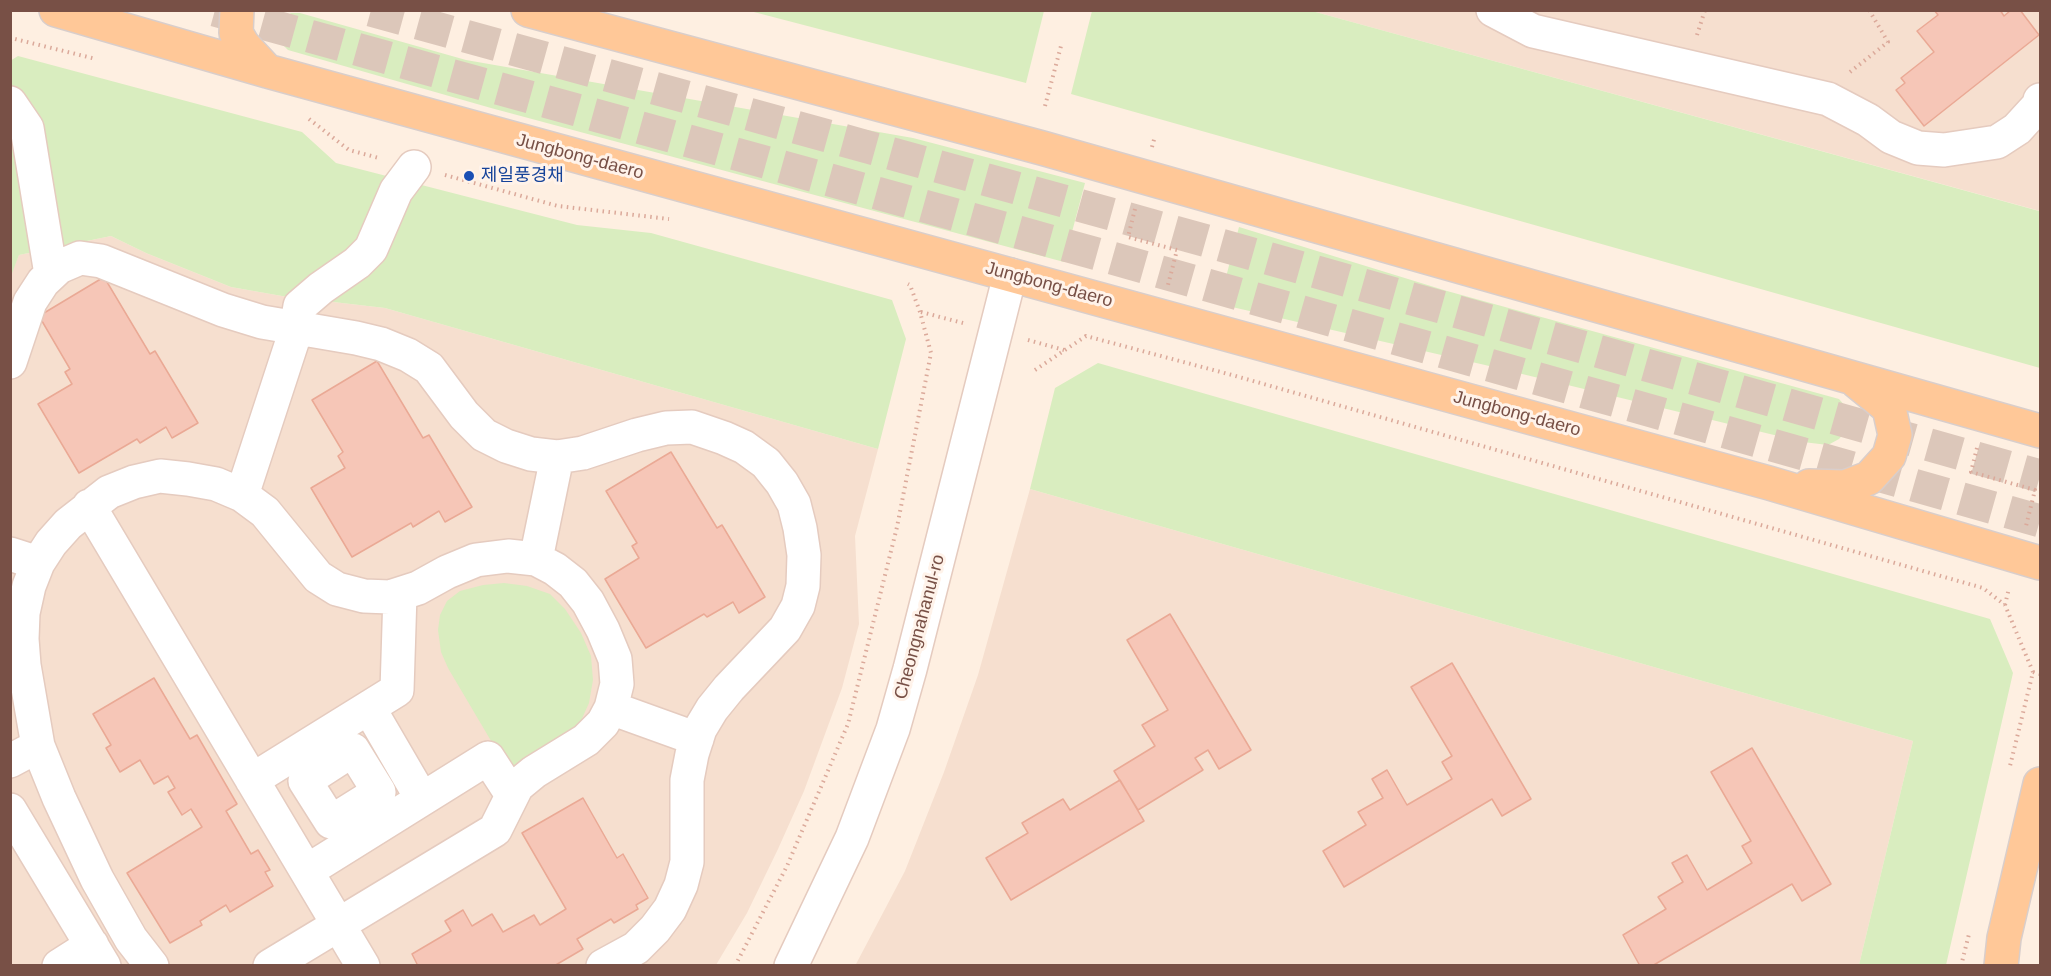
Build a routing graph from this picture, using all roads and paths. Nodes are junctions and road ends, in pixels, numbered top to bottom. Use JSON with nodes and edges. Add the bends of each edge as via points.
{"nodes":[{"id":1,"x":56,"y":10,"type":"edge"},
{"id":2,"x":237,"y":10,"type":"edge"},
{"id":3,"x":528,"y":10,"type":"edge"},
{"id":4,"x":1493,"y":10,"type":"edge"},
{"id":5,"x":1869,"y":10,"type":"edge"},
{"id":6,"x":10,"y":42,"type":"edge"},
{"id":7,"x":1061,"y":46,"type":"dead end"},
{"id":8,"x":99,"y":60,"type":"dead end"},
{"id":9,"x":267,"y":71,"type":"junction"},
{"id":10,"x":1819,"y":96,"type":"junction"},
{"id":11,"x":2040,"y":100,"type":"edge"},
{"id":12,"x":10,"y":103,"type":"edge"},
{"id":13,"x":1045,"y":106,"type":"dead end"},
{"id":14,"x":307,"y":117,"type":"dead end"},
{"id":15,"x":414,"y":167,"type":"junction"},
{"id":16,"x":1135,"y":208,"type":"dead end"},
{"id":17,"x":678,"y":221,"type":"dead end"},
{"id":18,"x":51,"y":274,"type":"junction"},
{"id":19,"x":1010,"y":274,"type":"junction"},
{"id":20,"x":899,"y":282,"type":"dead end"},
{"id":21,"x":1167,"y":290,"type":"dead end"},
{"id":22,"x":297,"y":330,"type":"junction"},
{"id":23,"x":10,"y":362,"type":"edge"},
{"id":24,"x":1035,"y":370,"type":"dead end"},
{"id":25,"x":1850,"y":376,"type":"junction"},
{"id":26,"x":2040,"y":431,"type":"edge"},
{"id":27,"x":1978,"y":445,"type":"dead end"},
{"id":28,"x":557,"y":457,"type":"junction"},
{"id":29,"x":1769,"y":483,"type":"junction"},
{"id":30,"x":242,"y":495,"type":"junction"},
{"id":31,"x":89,"y":506,"type":"junction"},
{"id":32,"x":2028,"y":518,"type":"dead end"},
{"id":33,"x":25,"y":559,"type":"edge"},
{"id":34,"x":536,"y":559,"type":"junction"},
{"id":35,"x":2040,"y":563,"type":"edge"},
{"id":36,"x":400,"y":594,"type":"junction"},
{"id":37,"x":2033,"y":672,"type":"junction"},
{"id":38,"x":2040,"y":674,"type":"edge"},
{"id":39,"x":369,"y":708,"type":"junction"},
{"id":40,"x":611,"y":708,"type":"junction"},
{"id":41,"x":697,"y":739,"type":"junction"},
{"id":42,"x":394,"y":752,"type":"junction"},
{"id":43,"x":24,"y":754,"type":"edge"},
{"id":44,"x":319,"y":755,"type":"junction"},
{"id":45,"x":365,"y":770,"type":"junction"},
{"id":46,"x":2008,"y":774,"type":"dead end"},
{"id":47,"x":252,"y":780,"type":"junction"},
{"id":48,"x":2040,"y":784,"type":"edge"},
{"id":49,"x":512,"y":795,"type":"junction"},
{"id":50,"x":422,"y":799,"type":"junction"},
{"id":51,"x":320,"y":805,"type":"junction"},
{"id":52,"x":361,"y":821,"type":"junction"},
{"id":53,"x":14,"y":823,"type":"edge"},
{"id":54,"x":281,"y":829,"type":"junction"},
{"id":55,"x":306,"y":872,"type":"junction"},
{"id":56,"x":338,"y":924,"type":"junction"},
{"id":57,"x":1969,"y":932,"type":"dead end"},
{"id":58,"x":98,"y":956,"type":"edge"},
{"id":59,"x":59,"y":966,"type":"edge"},
{"id":60,"x":152,"y":966,"type":"edge"},
{"id":61,"x":270,"y":966,"type":"edge"},
{"id":62,"x":363,"y":966,"type":"edge"},
{"id":63,"x":603,"y":966,"type":"edge"},
{"id":64,"x":735,"y":966,"type":"edge"},
{"id":65,"x":791,"y":966,"type":"edge"},
{"id":66,"x":1961,"y":966,"type":"edge"},
{"id":67,"x":2001,"y":966,"type":"edge"}],
"edges":[{"from":1,"to":9,"type":"main road","name":"Jungbong-daero"},
{"from":2,"to":9,"type":"main road","via":[[236,33]]},
{"from":3,"to":25,"type":"main road","via":[[1042,148]]},
{"from":4,"to":10,"type":"street","via":[[1533,31]]},
{"from":5,"to":10,"type":"path","via":[[1888,42]]},
{"from":6,"to":8,"type":"path","via":[[15,39]]},
{"from":7,"to":13,"type":"path"},
{"from":9,"to":19,"type":"main road","name":"Jungbong-daero"},
{"from":10,"to":11,"type":"street","via":[[1868,120],[1891,137],[1918,148],[1944,150],[1997,142],[2017,129]]},
{"from":12,"to":18,"type":"street","via":[[27,128]]},
{"from":14,"to":15,"type":"path","via":[[349,150]]},
{"from":15,"to":17,"type":"path","via":[[558,206]]},
{"from":15,"to":22,"type":"street","via":[[396,191],[371,249],[300,306]]},
{"from":16,"to":21,"type":"path","via":[[1128,237],[1177,250]]},
{"from":18,"to":22,"type":"street","via":[[80,258],[101,261],[223,310]]},
{"from":18,"to":23,"type":"street","via":[[30,302]]},
{"from":19,"to":29,"type":"main road","name":"Jungbong-daero"},
{"from":19,"to":65,"type":"street","name":"Cheongnahanul-ro","via":[[893,729],[852,838]]},
{"from":20,"to":64,"type":"path","via":[[910,285],[931,353],[897,527],[848,724],[787,866]]},
{"from":22,"to":28,"type":"street","via":[[356,338],[408,355],[429,368],[484,435],[531,454]]},
{"from":22,"to":30,"type":"street"},
{"from":24,"to":37,"type":"path","via":[[1086,336],[1983,588],[2005,605]]},
{"from":25,"to":26,"type":"main road"},
{"from":25,"to":29,"type":"main road","via":[[1889,408],[1895,435],[1889,456],[1869,478],[1845,487]]},
{"from":27,"to":32,"type":"path","via":[[1971,472],[2035,490]]},
{"from":28,"to":34,"type":"street"},
{"from":28,"to":41,"type":"street","via":[[666,428],[692,427],[744,447],[766,463],[794,504],[804,555],[798,606],[785,629],[712,709]]},
{"from":29,"to":35,"type":"main road","name":"Jungbong-daero"},
{"from":30,"to":31,"type":"street","via":[[216,484],[160,476],[109,492]]},
{"from":30,"to":36,"type":"street","via":[[265,513],[318,577],[337,589],[364,596]]},
{"from":31,"to":33,"type":"street","via":[[51,543]]},
{"from":31,"to":47,"type":"street"},
{"from":33,"to":43,"type":"street","via":[[29,586],[22,639]]},
{"from":34,"to":36,"type":"street","via":[[508,556],[476,560]]},
{"from":34,"to":40,"type":"street","via":[[573,583],[603,630],[615,659],[617,684]]},
{"from":36,"to":39,"type":"street","via":[[397,690]]},
{"from":37,"to":38,"type":"path"},
{"from":37,"to":46,"type":"path"},
{"from":39,"to":42,"type":"street"},
{"from":39,"to":44,"type":"street"},
{"from":40,"to":41,"type":"street"},
{"from":40,"to":49,"type":"street","via":[[586,740],[534,772]]},
{"from":41,"to":63,"type":"street","via":[[687,780],[687,862],[681,885],[655,929],[636,948]]},
{"from":42,"to":45,"type":"street"},
{"from":42,"to":50,"type":"street"},
{"from":43,"to":60,"type":"street","via":[[63,808],[97,879]]},
{"from":44,"to":45,"type":"street","via":[[353,750]]},
{"from":44,"to":47,"type":"street"},
{"from":44,"to":51,"type":"street","via":[[305,781]]},
{"from":45,"to":52,"type":"street","via":[[379,792]]},
{"from":47,"to":54,"type":"street"},
{"from":48,"to":67,"type":"main road"},
{"from":49,"to":50,"type":"street","via":[[488,758]]},
{"from":49,"to":56,"type":"street","via":[[495,830]]},
{"from":50,"to":52,"type":"street"},
{"from":51,"to":52,"type":"street","via":[[331,822]]},
{"from":51,"to":54,"type":"street"},
{"from":52,"to":55,"type":"street"},
{"from":53,"to":58,"type":"street"},
{"from":54,"to":55,"type":"street"},
{"from":55,"to":56,"type":"street"},
{"from":56,"to":61,"type":"street"},
{"from":56,"to":62,"type":"street"},
{"from":57,"to":66,"type":"path"},
{"from":58,"to":59,"type":"street"}]}
